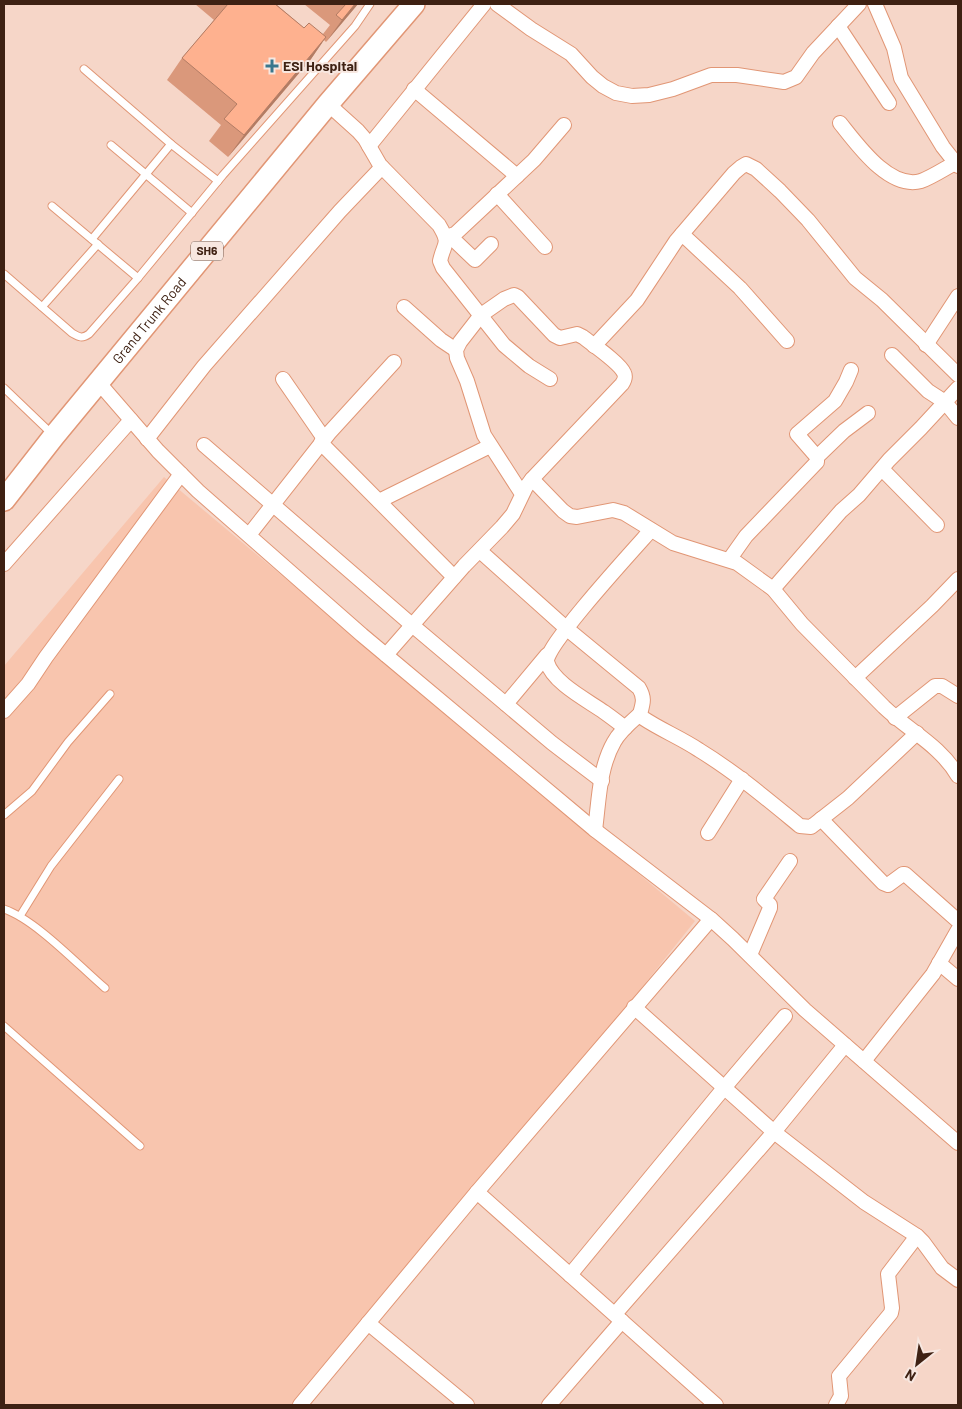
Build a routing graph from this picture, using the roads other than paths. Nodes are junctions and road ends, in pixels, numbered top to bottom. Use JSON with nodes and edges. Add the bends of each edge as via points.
{"nodes":[{"id":1,"x":370,"y":4,"type":"edge"},
{"id":2,"x":414,"y":4,"type":"edge"},
{"id":3,"x":484,"y":4,"type":"edge"},
{"id":4,"x":497,"y":4,"type":"edge"},
{"id":5,"x":859,"y":4,"type":"edge"},
{"id":6,"x":874,"y":4,"type":"edge"},
{"id":7,"x":838,"y":26,"type":"junction"},
{"id":8,"x":84,"y":69,"type":"dead end"},
{"id":9,"x":414,"y":89,"type":"junction"},
{"id":10,"x":888,"y":102,"type":"dead end"},
{"id":11,"x":328,"y":104,"type":"junction"},
{"id":12,"x":840,"y":123,"type":"dead end"},
{"id":13,"x":564,"y":125,"type":"dead end"},
{"id":14,"x":171,"y":144,"type":"junction"},
{"id":15,"x":111,"y":145,"type":"dead end"},
{"id":16,"x":368,"y":146,"type":"junction"},
{"id":17,"x":957,"y":165,"type":"edge"},
{"id":18,"x":382,"y":167,"type":"junction"},
{"id":19,"x":146,"y":175,"type":"junction"},
{"id":20,"x":517,"y":176,"type":"junction"},
{"id":21,"x":218,"y":181,"type":"junction"},
{"id":22,"x":497,"y":194,"type":"junction"},
{"id":23,"x":52,"y":206,"type":"dead end"},
{"id":24,"x":192,"y":213,"type":"junction"},
{"id":25,"x":682,"y":234,"type":"junction"},
{"id":26,"x":446,"y":239,"type":"junction"},
{"id":27,"x":95,"y":242,"type":"junction"},
{"id":28,"x":492,"y":244,"type":"dead end"},
{"id":29,"x":545,"y":247,"type":"dead end"},
{"id":30,"x":4,"y":274,"type":"edge"},
{"id":31,"x":138,"y":278,"type":"junction"},
{"id":32,"x":958,"y":296,"type":"edge"},
{"id":33,"x":42,"y":307,"type":"junction"},
{"id":34,"x":404,"y":307,"type":"dead end"},
{"id":35,"x":481,"y":315,"type":"junction"},
{"id":36,"x":787,"y":340,"type":"dead end"},
{"id":37,"x":926,"y":345,"type":"junction"},
{"id":38,"x":594,"y":346,"type":"junction"},
{"id":39,"x":456,"y":350,"type":"junction"},
{"id":40,"x":892,"y":355,"type":"dead end"},
{"id":41,"x":394,"y":362,"type":"dead end"},
{"id":42,"x":851,"y":370,"type":"dead end"},
{"id":43,"x":958,"y":375,"type":"edge"},
{"id":44,"x":283,"y":379,"type":"dead end"},
{"id":45,"x":550,"y":379,"type":"dead end"},
{"id":46,"x":99,"y":383,"type":"junction"},
{"id":47,"x":4,"y":388,"type":"edge"},
{"id":48,"x":958,"y":388,"type":"edge"},
{"id":49,"x":945,"y":402,"type":"junction"},
{"id":50,"x":868,"y":413,"type":"dead end"},
{"id":51,"x":958,"y":418,"type":"edge"},
{"id":52,"x":131,"y":420,"type":"junction"},
{"id":53,"x":54,"y":436,"type":"junction"},
{"id":54,"x":147,"y":439,"type":"junction"},
{"id":55,"x":321,"y":443,"type":"junction"},
{"id":56,"x":204,"y":445,"type":"dead end"},
{"id":57,"x":490,"y":446,"type":"junction"},
{"id":58,"x":817,"y":457,"type":"junction"},
{"id":59,"x":882,"y":469,"type":"junction"},
{"id":60,"x":181,"y":474,"type":"junction"},
{"id":61,"x":532,"y":479,"type":"junction"},
{"id":62,"x":522,"y":494,"type":"junction"},
{"id":63,"x":4,"y":500,"type":"edge"},
{"id":64,"x":379,"y":501,"type":"junction"},
{"id":65,"x":272,"y":505,"type":"junction"},
{"id":66,"x":937,"y":525,"type":"dead end"},
{"id":67,"x":651,"y":530,"type":"junction"},
{"id":68,"x":249,"y":535,"type":"junction"},
{"id":69,"x":480,"y":551,"type":"junction"},
{"id":70,"x":729,"y":560,"type":"junction"},
{"id":71,"x":4,"y":564,"type":"edge"},
{"id":72,"x":454,"y":577,"type":"junction"},
{"id":73,"x":958,"y":579,"type":"edge"},
{"id":74,"x":773,"y":589,"type":"junction"},
{"id":75,"x":412,"y":625,"type":"junction"},
{"id":76,"x":566,"y":628,"type":"junction"},
{"id":77,"x":386,"y":655,"type":"junction"},
{"id":78,"x":547,"y":655,"type":"junction"},
{"id":79,"x":855,"y":678,"type":"junction"},
{"id":80,"x":110,"y":694,"type":"dead end"},
{"id":81,"x":958,"y":696,"type":"edge"},
{"id":82,"x":506,"y":704,"type":"junction"},
{"id":83,"x":4,"y":711,"type":"edge"},
{"id":84,"x":640,"y":714,"type":"junction"},
{"id":85,"x":895,"y":718,"type":"junction"},
{"id":86,"x":625,"y":728,"type":"junction"},
{"id":87,"x":917,"y":733,"type":"junction"},
{"id":88,"x":957,"y":772,"type":"edge"},
{"id":89,"x":119,"y":779,"type":"dead end"},
{"id":90,"x":742,"y":779,"type":"junction"},
{"id":91,"x":602,"y":781,"type":"junction"},
{"id":92,"x":4,"y":815,"type":"edge"},
{"id":93,"x":821,"y":819,"type":"junction"},
{"id":94,"x":596,"y":830,"type":"junction"},
{"id":95,"x":708,"y":833,"type":"dead end"},
{"id":96,"x":790,"y":861,"type":"dead end"},
{"id":97,"x":4,"y":909,"type":"edge"},
{"id":98,"x":20,"y":916,"type":"junction"},
{"id":99,"x":711,"y":919,"type":"junction"},
{"id":100,"x":958,"y":922,"type":"edge"},
{"id":101,"x":958,"y":930,"type":"edge"},
{"id":102,"x":750,"y":955,"type":"junction"},
{"id":103,"x":939,"y":963,"type":"junction"},
{"id":104,"x":958,"y":979,"type":"edge"},
{"id":105,"x":105,"y":988,"type":"dead end"},
{"id":106,"x":634,"y":1007,"type":"junction"},
{"id":107,"x":785,"y":1016,"type":"dead end"},
{"id":108,"x":4,"y":1026,"type":"edge"},
{"id":109,"x":845,"y":1045,"type":"junction"},
{"id":110,"x":864,"y":1061,"type":"junction"},
{"id":111,"x":724,"y":1088,"type":"junction"},
{"id":112,"x":774,"y":1132,"type":"junction"},
{"id":113,"x":958,"y":1143,"type":"edge"},
{"id":114,"x":140,"y":1146,"type":"dead end"},
{"id":115,"x":476,"y":1192,"type":"junction"},
{"id":116,"x":917,"y":1236,"type":"junction"},
{"id":117,"x":570,"y":1275,"type":"junction"},
{"id":118,"x":958,"y":1280,"type":"edge"},
{"id":119,"x":619,"y":1318,"type":"junction"},
{"id":120,"x":368,"y":1323,"type":"junction"},
{"id":121,"x":300,"y":1405,"type":"edge"},
{"id":122,"x":466,"y":1405,"type":"edge"},
{"id":123,"x":549,"y":1405,"type":"edge"},
{"id":124,"x":716,"y":1405,"type":"edge"},
{"id":125,"x":836,"y":1405,"type":"edge"}],
"edges":[{"from":1,"to":21,"type":"lane","via":[[355,26]]},
{"from":2,"to":11,"type":"main road","name":"Grand Trunk Road","number":"SH6"},
{"from":3,"to":9,"type":"street"},
{"from":4,"to":7,"type":"street","via":[[531,30],[571,54],[604,86],[616,93],[632,96],[673,89],[711,75],[791,80]]},
{"from":5,"to":7,"type":"street"},
{"from":6,"to":17,"type":"street","via":[[894,48],[902,78]]},
{"from":7,"to":10,"type":"street"},
{"from":8,"to":14,"type":"lane"},
{"from":9,"to":16,"type":"street"},
{"from":9,"to":20,"type":"street"},
{"from":11,"to":16,"type":"street","via":[[358,131]]},
{"from":11,"to":46,"type":"main road","name":"Grand Trunk Road","number":"SH6"},
{"from":12,"to":17,"type":"street","via":[[879,167],[905,181],[922,180]]},
{"from":13,"to":20,"type":"street"},
{"from":14,"to":19,"type":"lane"},
{"from":14,"to":21,"type":"lane"},
{"from":15,"to":19,"type":"lane"},
{"from":16,"to":18,"type":"street"},
{"from":18,"to":26,"type":"street","via":[[439,225]]},
{"from":18,"to":54,"type":"street","via":[[204,366]]},
{"from":19,"to":24,"type":"lane"},
{"from":19,"to":27,"type":"lane"},
{"from":20,"to":22,"type":"street"},
{"from":21,"to":24,"type":"lane"},
{"from":22,"to":26,"type":"street"},
{"from":22,"to":29,"type":"street"},
{"from":23,"to":27,"type":"lane"},
{"from":24,"to":31,"type":"lane"},
{"from":25,"to":36,"type":"street","via":[[740,288]]},
{"from":25,"to":37,"type":"street","via":[[741,166],[751,166],[808,220],[855,278],[882,300]]},
{"from":25,"to":38,"type":"street","via":[[637,300]]},
{"from":26,"to":28,"type":"street","via":[[453,239],[475,260]]},
{"from":26,"to":35,"type":"street","via":[[440,261]]},
{"from":27,"to":31,"type":"lane"},
{"from":27,"to":33,"type":"lane"},
{"from":30,"to":33,"type":"lane"},
{"from":31,"to":33,"type":"lane","via":[[85,337],[72,333]]},
{"from":32,"to":37,"type":"street"},
{"from":34,"to":39,"type":"street"},
{"from":35,"to":38,"type":"street","via":[[514,295],[554,336],[560,338],[577,334]]},
{"from":35,"to":39,"type":"street"},
{"from":35,"to":45,"type":"street","via":[[504,345],[528,366]]},
{"from":37,"to":43,"type":"street"},
{"from":38,"to":61,"type":"street","via":[[619,367],[625,379]]},
{"from":39,"to":57,"type":"street"},
{"from":40,"to":49,"type":"street","via":[[928,391]]},
{"from":41,"to":55,"type":"street"},
{"from":42,"to":58,"type":"street","via":[[835,401],[797,434]]},
{"from":44,"to":55,"type":"street","via":[[323,437]]},
{"from":46,"to":52,"type":"street"},
{"from":46,"to":53,"type":"main road","name":"Grand Trunk Road","number":"SH6"},
{"from":47,"to":53,"type":"lane"},
{"from":48,"to":49,"type":"street"},
{"from":49,"to":51,"type":"street"},
{"from":49,"to":59,"type":"street"},
{"from":50,"to":58,"type":"street"},
{"from":52,"to":54,"type":"street"},
{"from":52,"to":71,"type":"street"},
{"from":53,"to":63,"type":"main road","name":"Grand Trunk Road","number":"SH6"},
{"from":54,"to":60,"type":"street"},
{"from":55,"to":64,"type":"street"},
{"from":55,"to":65,"type":"street"},
{"from":56,"to":65,"type":"street"},
{"from":57,"to":62,"type":"street"},
{"from":57,"to":64,"type":"street"},
{"from":58,"to":70,"type":"street","via":[[817,462],[746,536]]},
{"from":59,"to":66,"type":"street"},
{"from":59,"to":74,"type":"street","via":[[834,518]]},
{"from":60,"to":68,"type":"street"},
{"from":60,"to":83,"type":"street","via":[[28,684]]},
{"from":61,"to":62,"type":"street"},
{"from":61,"to":67,"type":"street","via":[[570,516],[614,510],[624,512]]},
{"from":62,"to":69,"type":"street","via":[[513,514]]},
{"from":64,"to":72,"type":"street"},
{"from":65,"to":68,"type":"street"},
{"from":65,"to":75,"type":"street"},
{"from":67,"to":70,"type":"street","via":[[681,546]]},
{"from":67,"to":76,"type":"street"},
{"from":68,"to":77,"type":"street"},
{"from":69,"to":72,"type":"street"},
{"from":69,"to":76,"type":"street"},
{"from":70,"to":74,"type":"street"},
{"from":72,"to":75,"type":"street"},
{"from":73,"to":79,"type":"street"},
{"from":74,"to":79,"type":"street"},
{"from":75,"to":77,"type":"street"},
{"from":75,"to":82,"type":"street"},
{"from":76,"to":78,"type":"street"},
{"from":76,"to":84,"type":"street","via":[[639,688],[644,700]]},
{"from":77,"to":94,"type":"street"},
{"from":78,"to":82,"type":"street"},
{"from":78,"to":86,"type":"street","via":[[547,662],[562,683]]},
{"from":79,"to":85,"type":"street"},
{"from":80,"to":92,"type":"lane","via":[[68,742],[32,791]]},
{"from":81,"to":85,"type":"street","via":[[942,686],[935,686]]},
{"from":82,"to":91,"type":"street"},
{"from":84,"to":86,"type":"street"},
{"from":84,"to":90,"type":"street"},
{"from":85,"to":87,"type":"street"},
{"from":86,"to":91,"type":"street","via":[[607,756]]},
{"from":87,"to":88,"type":"street","via":[[932,744]]},
{"from":87,"to":93,"type":"street"},
{"from":89,"to":98,"type":"lane","via":[[51,866]]},
{"from":90,"to":93,"type":"street","via":[[800,826],[811,826]]},
{"from":90,"to":95,"type":"street"},
{"from":91,"to":94,"type":"street"},
{"from":93,"to":100,"type":"street","via":[[883,883],[888,884],[905,874]]},
{"from":94,"to":99,"type":"street"},
{"from":96,"to":102,"type":"street","via":[[764,899],[770,908]]},
{"from":97,"to":98,"type":"lane"},
{"from":98,"to":105,"type":"lane"},
{"from":99,"to":102,"type":"street"},
{"from":99,"to":106,"type":"street"},
{"from":101,"to":103,"type":"street"},
{"from":102,"to":109,"type":"street"},
{"from":103,"to":104,"type":"street"},
{"from":103,"to":110,"type":"street"},
{"from":106,"to":111,"type":"street"},
{"from":106,"to":115,"type":"street"},
{"from":107,"to":111,"type":"street"},
{"from":108,"to":114,"type":"lane"},
{"from":109,"to":110,"type":"street"},
{"from":109,"to":112,"type":"street"},
{"from":110,"to":113,"type":"street"},
{"from":111,"to":112,"type":"street"},
{"from":111,"to":117,"type":"street"},
{"from":112,"to":116,"type":"street","via":[[864,1202]]},
{"from":112,"to":119,"type":"street"},
{"from":115,"to":117,"type":"street"},
{"from":115,"to":120,"type":"street"},
{"from":116,"to":118,"type":"street","via":[[942,1268]]},
{"from":116,"to":125,"type":"street","via":[[888,1274],[891,1313],[839,1376],[841,1396]]},
{"from":117,"to":119,"type":"street"},
{"from":119,"to":123,"type":"street"},
{"from":119,"to":124,"type":"street"},
{"from":120,"to":121,"type":"street"},
{"from":120,"to":122,"type":"street"}]}
